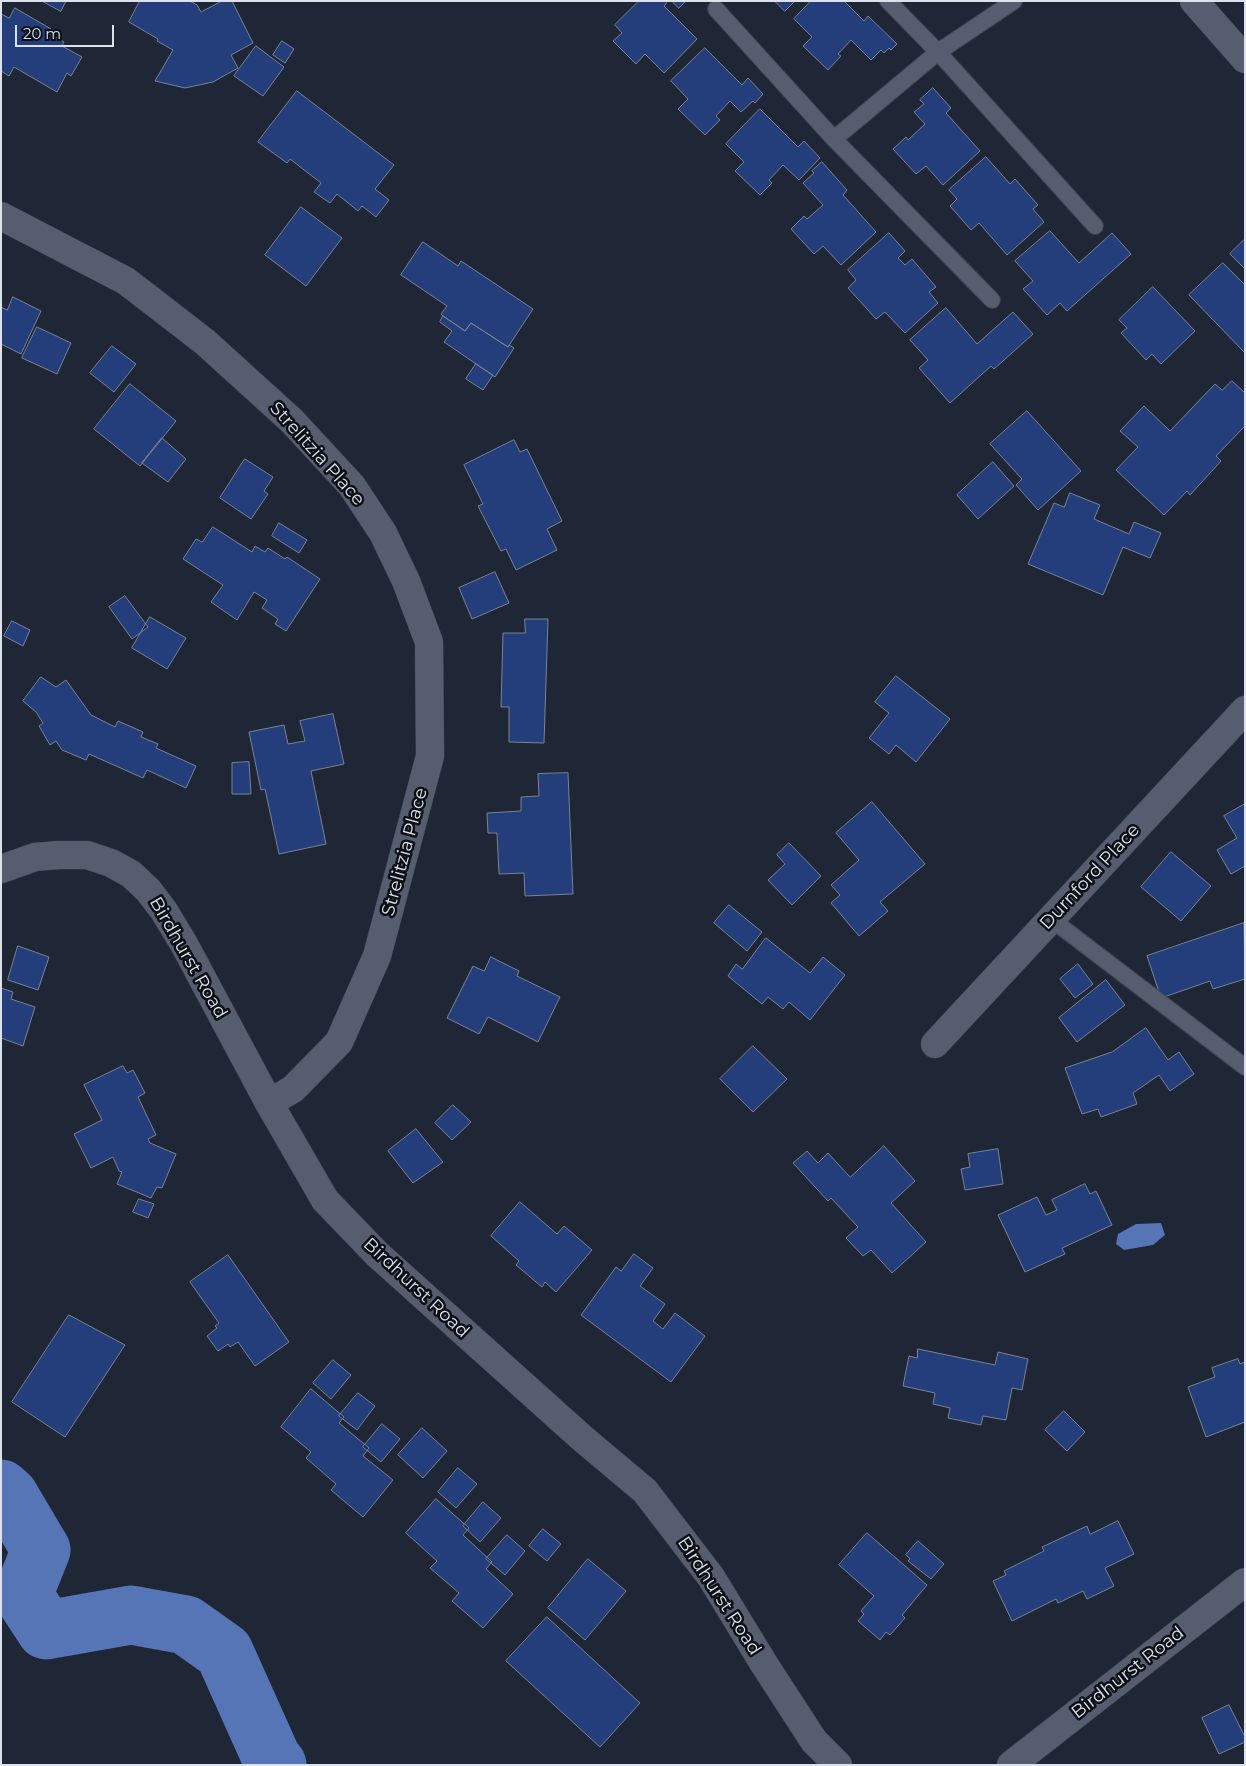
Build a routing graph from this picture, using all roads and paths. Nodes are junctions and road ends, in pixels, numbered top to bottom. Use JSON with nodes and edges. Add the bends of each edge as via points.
{"nodes":[{"id":1,"x":888,"y":1,"type":"edge"},
{"id":2,"x":1014,"y":1,"type":"edge"},
{"id":3,"x":1194,"y":1,"type":"edge"},
{"id":4,"x":716,"y":9,"type":"dead end"},
{"id":5,"x":938,"y":52,"type":"junction"},
{"id":6,"x":1245,"y":59,"type":"edge"},
{"id":7,"x":834,"y":139,"type":"junction"},
{"id":8,"x":1,"y":216,"type":"edge"},
{"id":9,"x":1095,"y":226,"type":"dead end"},
{"id":10,"x":992,"y":300,"type":"dead end"},
{"id":11,"x":1245,"y":710,"type":"edge"},
{"id":12,"x":1,"y":869,"type":"edge"},
{"id":13,"x":1051,"y":919,"type":"junction"},
{"id":14,"x":935,"y":1044,"type":"dead end"},
{"id":15,"x":1245,"y":1067,"type":"edge"},
{"id":16,"x":269,"y":1102,"type":"junction"},
{"id":17,"x":1245,"y":1582,"type":"edge"},
{"id":18,"x":838,"y":1765,"type":"edge"},
{"id":19,"x":1011,"y":1765,"type":"edge"}],
"edges":[{"from":1,"to":5,"type":"lane"},
{"from":2,"to":5,"type":"lane"},
{"from":3,"to":6,"type":"street"},
{"from":4,"to":7,"type":"lane"},
{"from":5,"to":7,"type":"lane"},
{"from":5,"to":9,"type":"lane"},
{"from":7,"to":10,"type":"lane"},
{"from":8,"to":16,"type":"street","name":"Strelitzia Place","via":[[126,281],[205,342],[292,421],[352,486],[383,533],[406,581],[429,642],[430,756],[377,956],[339,1042],[294,1089]]},
{"from":11,"to":13,"type":"street","name":"Durnford Place"},
{"from":12,"to":16,"type":"street","name":"Birdhurst Road","via":[[35,857],[88,855],[131,874],[164,911]]},
{"from":13,"to":14,"type":"street","name":"Durnford Place"},
{"from":13,"to":15,"type":"lane"},
{"from":16,"to":18,"type":"street","name":"Birdhurst Road","via":[[325,1200],[377,1254],[645,1491],[712,1577],[814,1741]]},
{"from":17,"to":19,"type":"street","name":"Birdhurst Road"}]}
